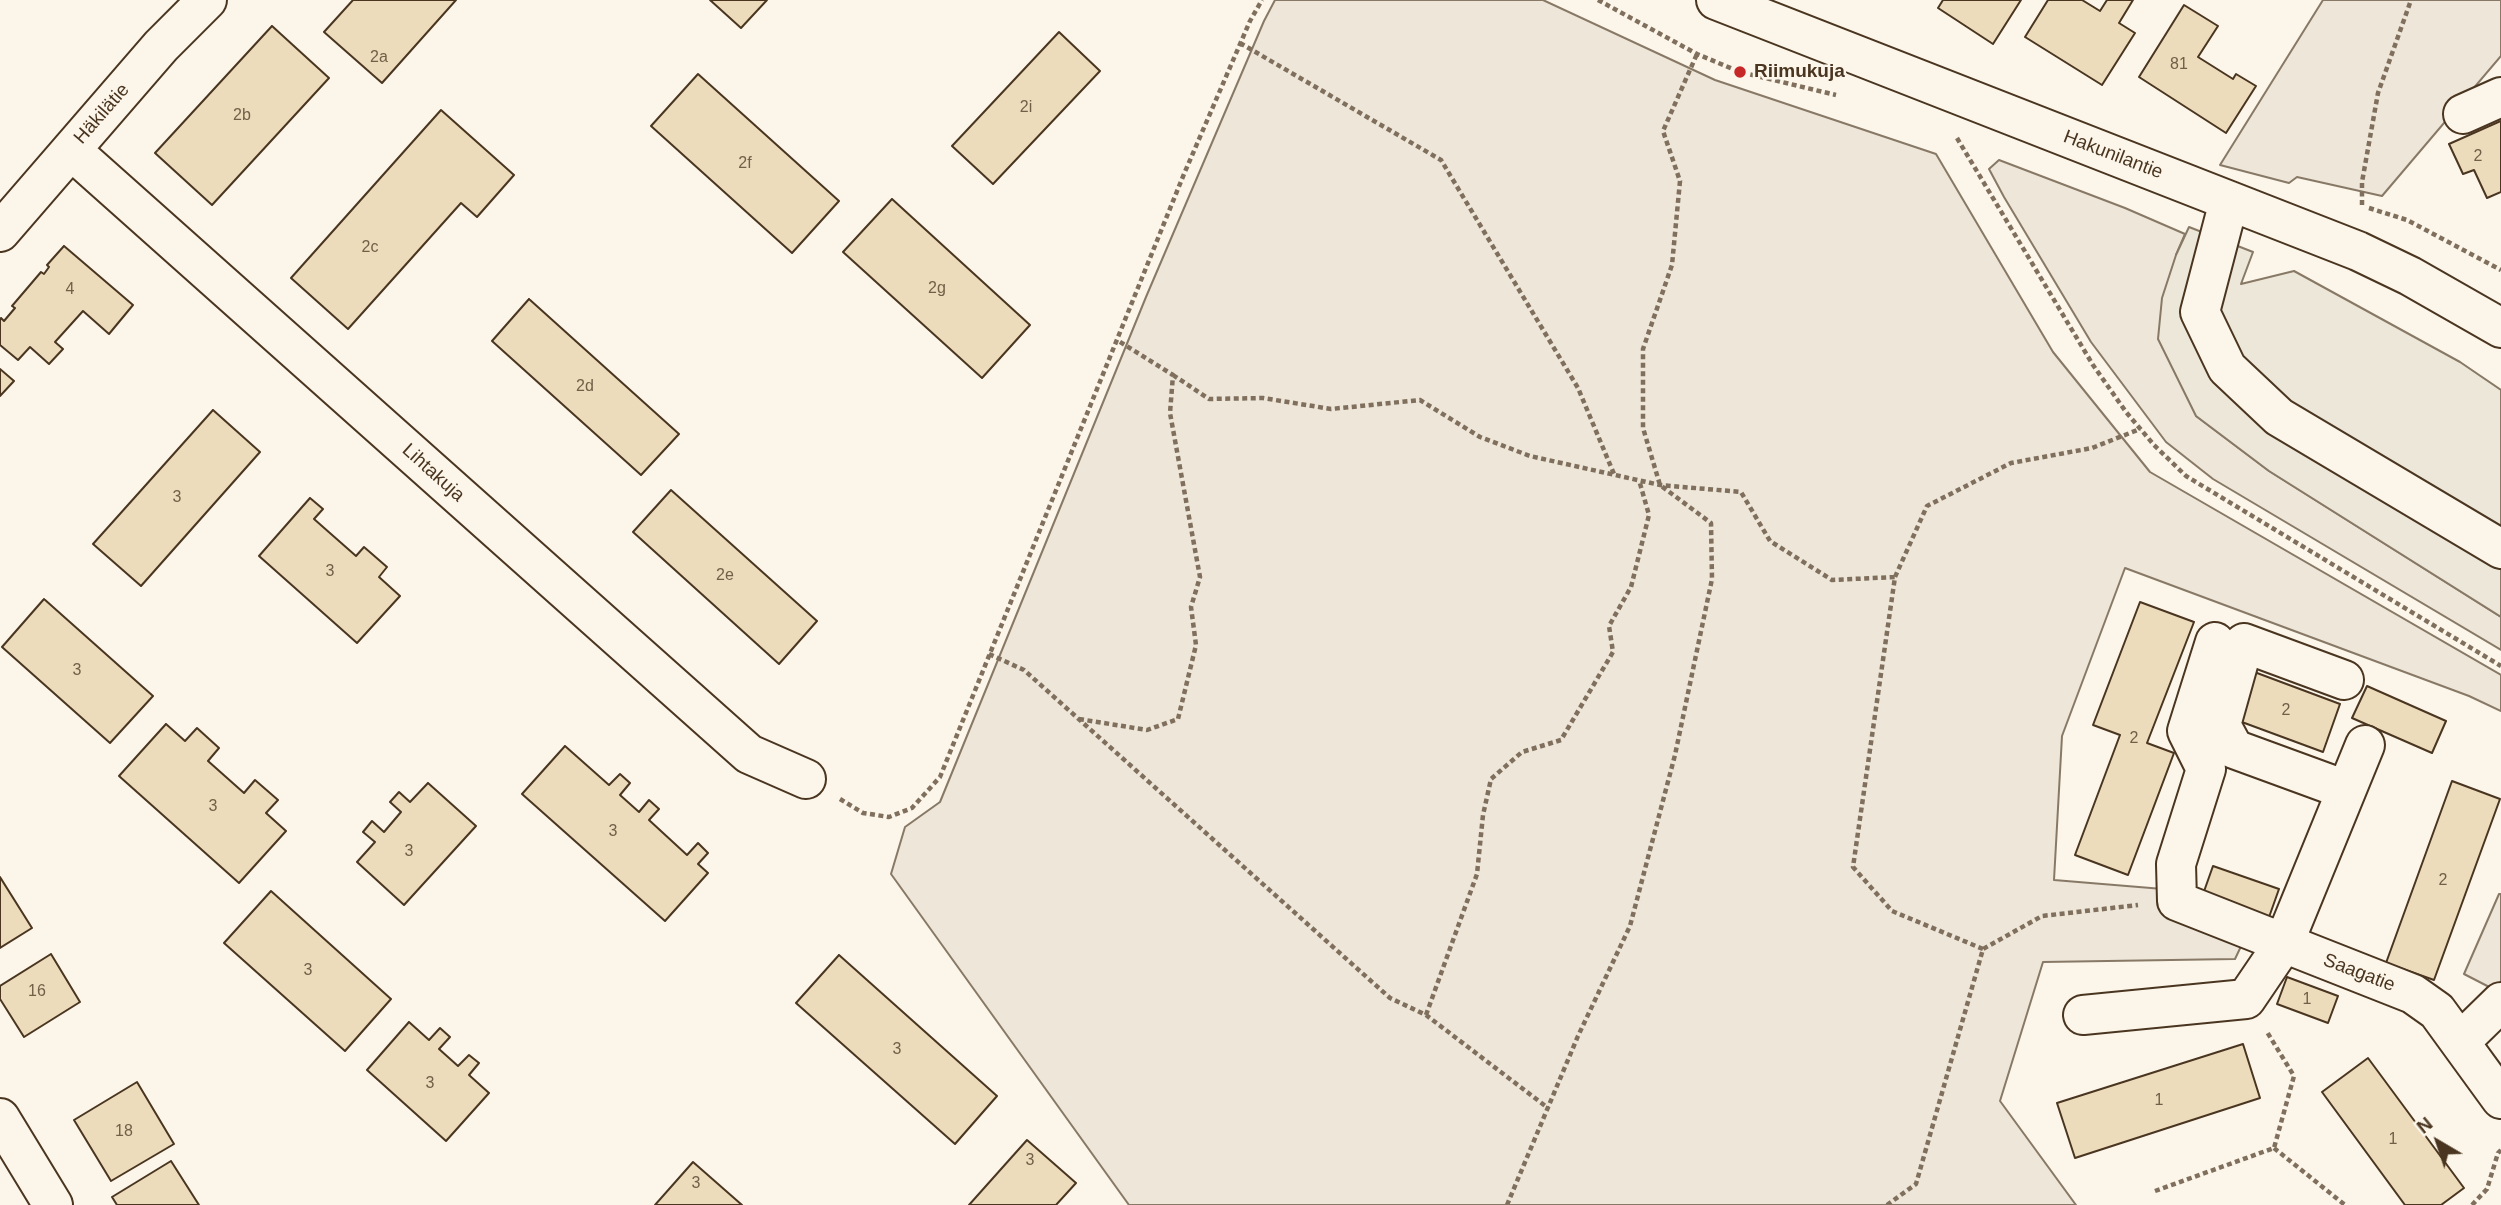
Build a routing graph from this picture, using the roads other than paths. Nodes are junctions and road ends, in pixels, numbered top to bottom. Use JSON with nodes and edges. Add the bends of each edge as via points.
{"nodes":[{"id":1,"x":207,"y":0,"type":"edge"},
{"id":2,"x":1716,"y":0,"type":"edge"},
{"id":3,"x":2501,"y":97,"type":"edge"},
{"id":4,"x":2463,"y":114,"type":"dead end"},
{"id":5,"x":71,"y":150,"type":"junction"},
{"id":6,"x":2229,"y":201,"type":"junction"},
{"id":7,"x":0,"y":232,"type":"edge"},
{"id":8,"x":2501,"y":328,"type":"edge"},
{"id":9,"x":2501,"y":549,"type":"edge"},
{"id":10,"x":2215,"y":642,"type":"dead end"},
{"id":11,"x":2344,"y":680,"type":"dead end"},
{"id":12,"x":2365,"y":745,"type":"dead end"},
{"id":13,"x":806,"y":779,"type":"road end"},
{"id":14,"x":2346,"y":790,"type":"junction"},
{"id":15,"x":2284,"y":943,"type":"junction"},
{"id":16,"x":2501,"y":1002,"type":"edge"},
{"id":17,"x":2083,"y":1015,"type":"dead end"},
{"id":18,"x":2459,"y":1042,"type":"junction"},
{"id":19,"x":2501,"y":1099,"type":"edge"},
{"id":20,"x":0,"y":1118,"type":"edge"},
{"id":21,"x":53,"y":1205,"type":"edge"}],
"edges":[{"from":1,"to":5,"type":"street","name":"Häkilätie"},
{"from":2,"to":6,"type":"street","name":"Hakunilantie"},
{"from":3,"to":4,"type":"street"},
{"from":5,"to":7,"type":"street","name":"Häkilätie"},
{"from":5,"to":13,"type":"street","name":"Lihtakuja","via":[[749,754]]},
{"from":6,"to":8,"type":"street","name":"Hakunilantie","via":[[2358,251]]},
{"from":6,"to":9,"type":"street","via":[[2200,312],[2227,368],[2279,417]]},
{"from":10,"to":15,"type":"street","name":"Saagatie","via":[[2188,731],[2206,769],[2176,864],[2176,901]]},
{"from":11,"to":14,"type":"street","via":[[2244,643],[2221,725],[2234,749]]},
{"from":12,"to":14,"type":"street"},
{"from":14,"to":15,"type":"street"},
{"from":15,"to":17,"type":"street","via":[[2246,999]]},
{"from":15,"to":18,"type":"street","name":"Saagatie","via":[[2413,994],[2437,1011]]},
{"from":16,"to":18,"type":"street"},
{"from":18,"to":19,"type":"street","name":"Saagatie"},
{"from":20,"to":21,"type":"street"}]}
